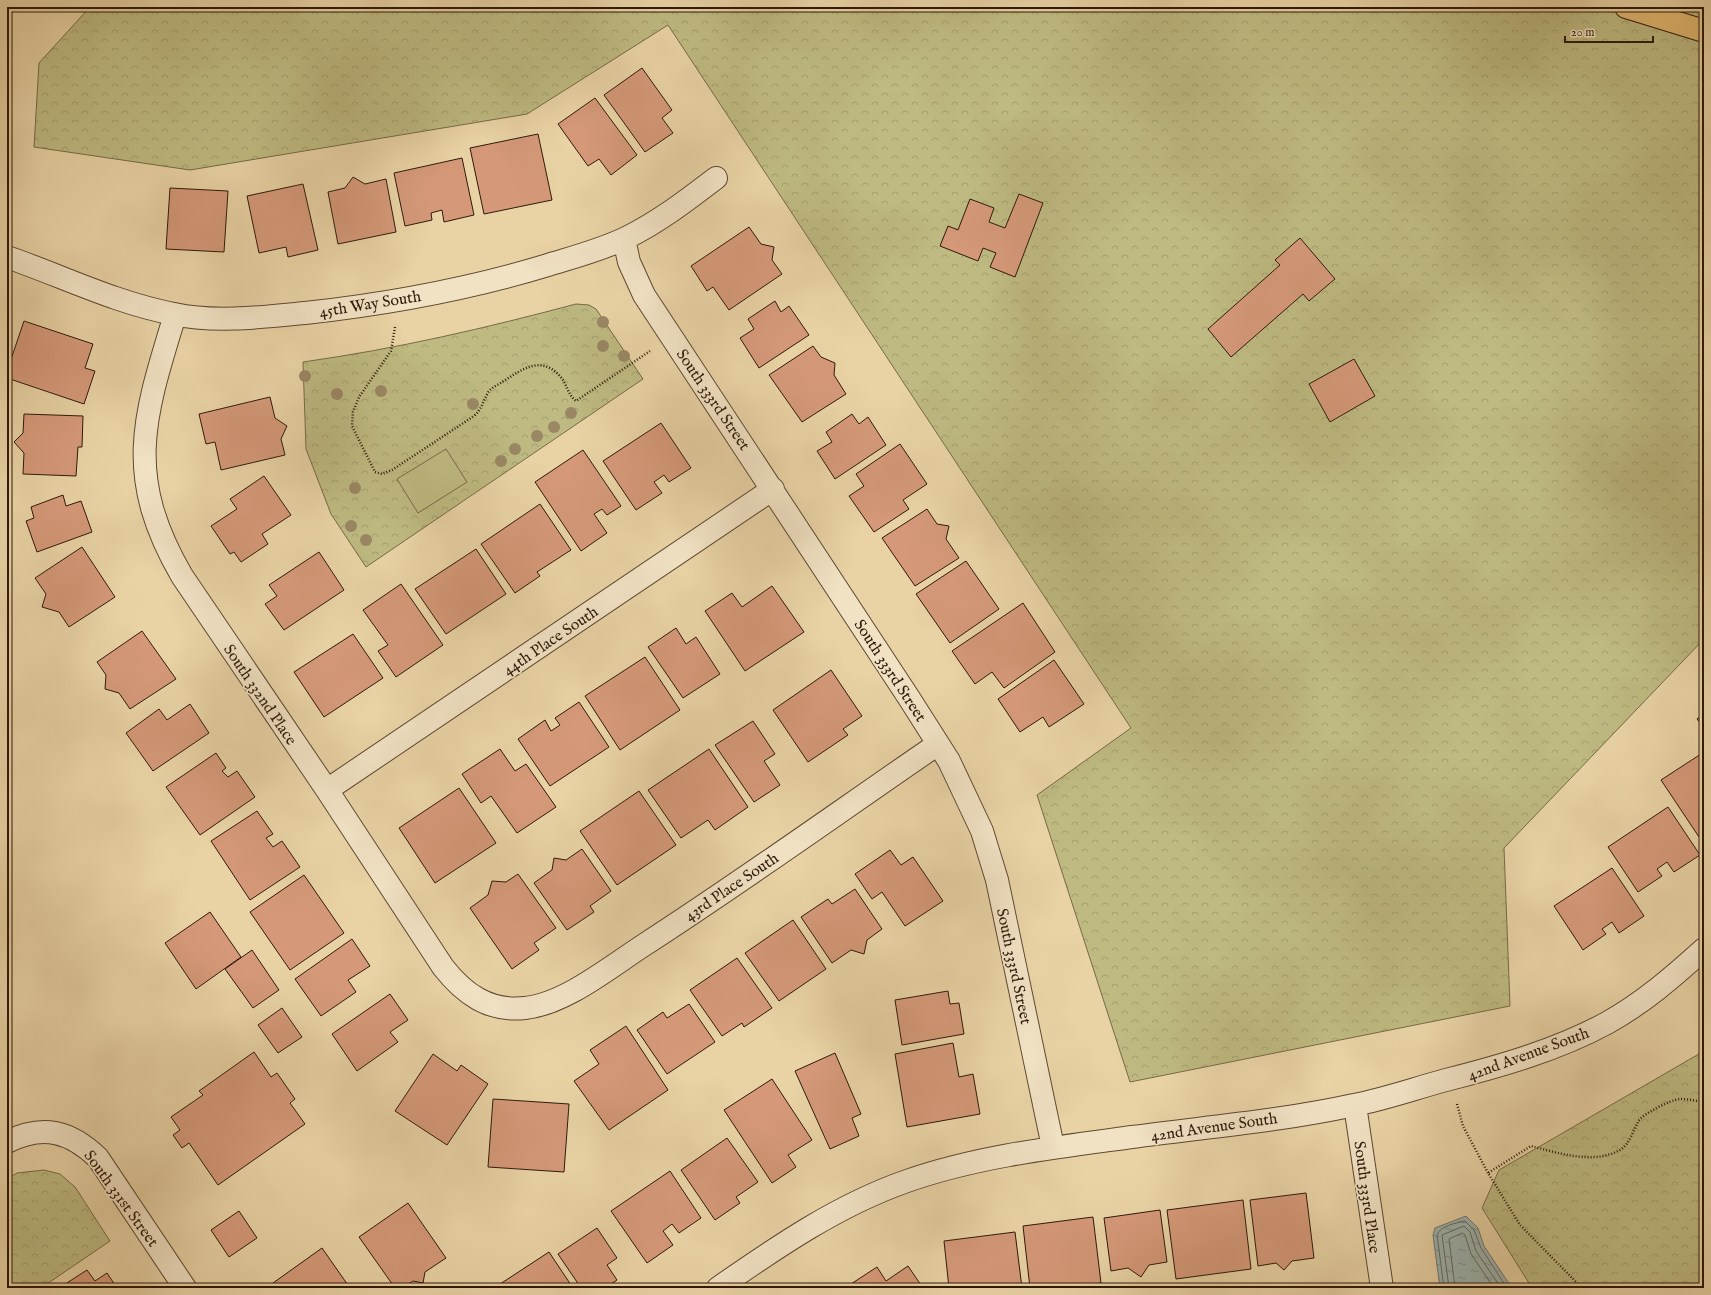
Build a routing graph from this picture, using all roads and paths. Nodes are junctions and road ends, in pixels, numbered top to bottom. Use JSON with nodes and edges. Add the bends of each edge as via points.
{"nodes":[{"id":1,"x":1626,"y":7,"type":"edge"},
{"id":2,"x":1704,"y":31,"type":"edge"},
{"id":3,"x":716,"y":178,"type":"dead end"},
{"id":4,"x":624,"y":239,"type":"junction"},
{"id":5,"x":7,"y":257,"type":"edge"},
{"id":6,"x":400,"y":300,"type":"junction"},
{"id":7,"x":174,"y":315,"type":"junction"},
{"id":8,"x":672,"y":336,"type":"junction"},
{"id":9,"x":773,"y":489,"type":"junction"},
{"id":10,"x":938,"y":744,"type":"junction"},
{"id":11,"x":327,"y":790,"type":"junction"},
{"id":12,"x":1704,"y":949,"type":"edge"},
{"id":13,"x":514,"y":1009,"type":"joint"},
{"id":14,"x":1449,"y":1080,"type":"junction"},
{"id":15,"x":1704,"y":1102,"type":"edge"},
{"id":16,"x":1355,"y":1105,"type":"junction"},
{"id":17,"x":7,"y":1142,"type":"edge"},
{"id":18,"x":1053,"y":1147,"type":"junction"},
{"id":19,"x":1488,"y":1172,"type":"junction"},
{"id":20,"x":184,"y":1288,"type":"edge"},
{"id":21,"x":718,"y":1288,"type":"edge"},
{"id":22,"x":1382,"y":1288,"type":"edge"},
{"id":23,"x":1582,"y":1288,"type":"edge"}],
"edges":[{"from":1,"to":2,"type":"highway"},
{"from":3,"to":4,"type":"street","name":"45th Way South","via":[[662,219]]},
{"from":4,"to":6,"type":"street","name":"45th Way South","via":[[517,274]]},
{"from":4,"to":8,"type":"street","name":"South 333rd Street","via":[[625,250],[635,278]]},
{"from":5,"to":7,"type":"street","name":"45th Way South","via":[[123,300]]},
{"from":6,"to":7,"type":"street","name":"45th Way South","via":[[250,318]]},
{"from":6,"to":8,"type":"path","via":[[391,351],[359,397],[353,412],[352,426],[375,472],[382,474],[474,416],[481,409],[488,391],[524,368],[536,364],[546,366],[560,375],[570,396],[576,401]]},
{"from":7,"to":11,"type":"street","name":"South 332nd Place","via":[[156,377],[144,434],[145,479],[156,524],[182,576]]},
{"from":8,"to":9,"type":"street","name":"South 333rd Street"},
{"from":9,"to":10,"type":"street","name":"South 333rd Street"},
{"from":9,"to":11,"type":"street","name":"44th Place South"},
{"from":10,"to":13,"type":"street","name":"43rd Place South","via":[[593,978],[548,1002]]},
{"from":10,"to":18,"type":"street","name":"South 333rd Street","via":[[974,810],[990,855]]},
{"from":11,"to":13,"type":"street","name":"South 332nd Place","via":[[432,952],[454,981],[483,1002],[504,1009]]},
{"from":12,"to":14,"type":"street","name":"42nd Avenue South","via":[[1653,992],[1608,1022],[1581,1036]]},
{"from":14,"to":16,"type":"street","name":"42nd Avenue South"},
{"from":14,"to":19,"type":"path","via":[[1463,1126]]},
{"from":15,"to":19,"type":"path","via":[[1678,1099],[1648,1113],[1639,1120],[1621,1150],[1598,1158],[1531,1146]]},
{"from":16,"to":18,"type":"street","name":"42nd Avenue South"},
{"from":16,"to":22,"type":"street","name":"South 333rd Place"},
{"from":17,"to":20,"type":"street","name":"South 331st Street","via":[[22,1134],[41,1132],[60,1133],[83,1144],[98,1158]]},
{"from":18,"to":21,"type":"street","name":"42nd Avenue South","via":[[954,1168],[882,1190],[827,1217]]},
{"from":19,"to":23,"type":"path","via":[[1520,1225]]}]}
